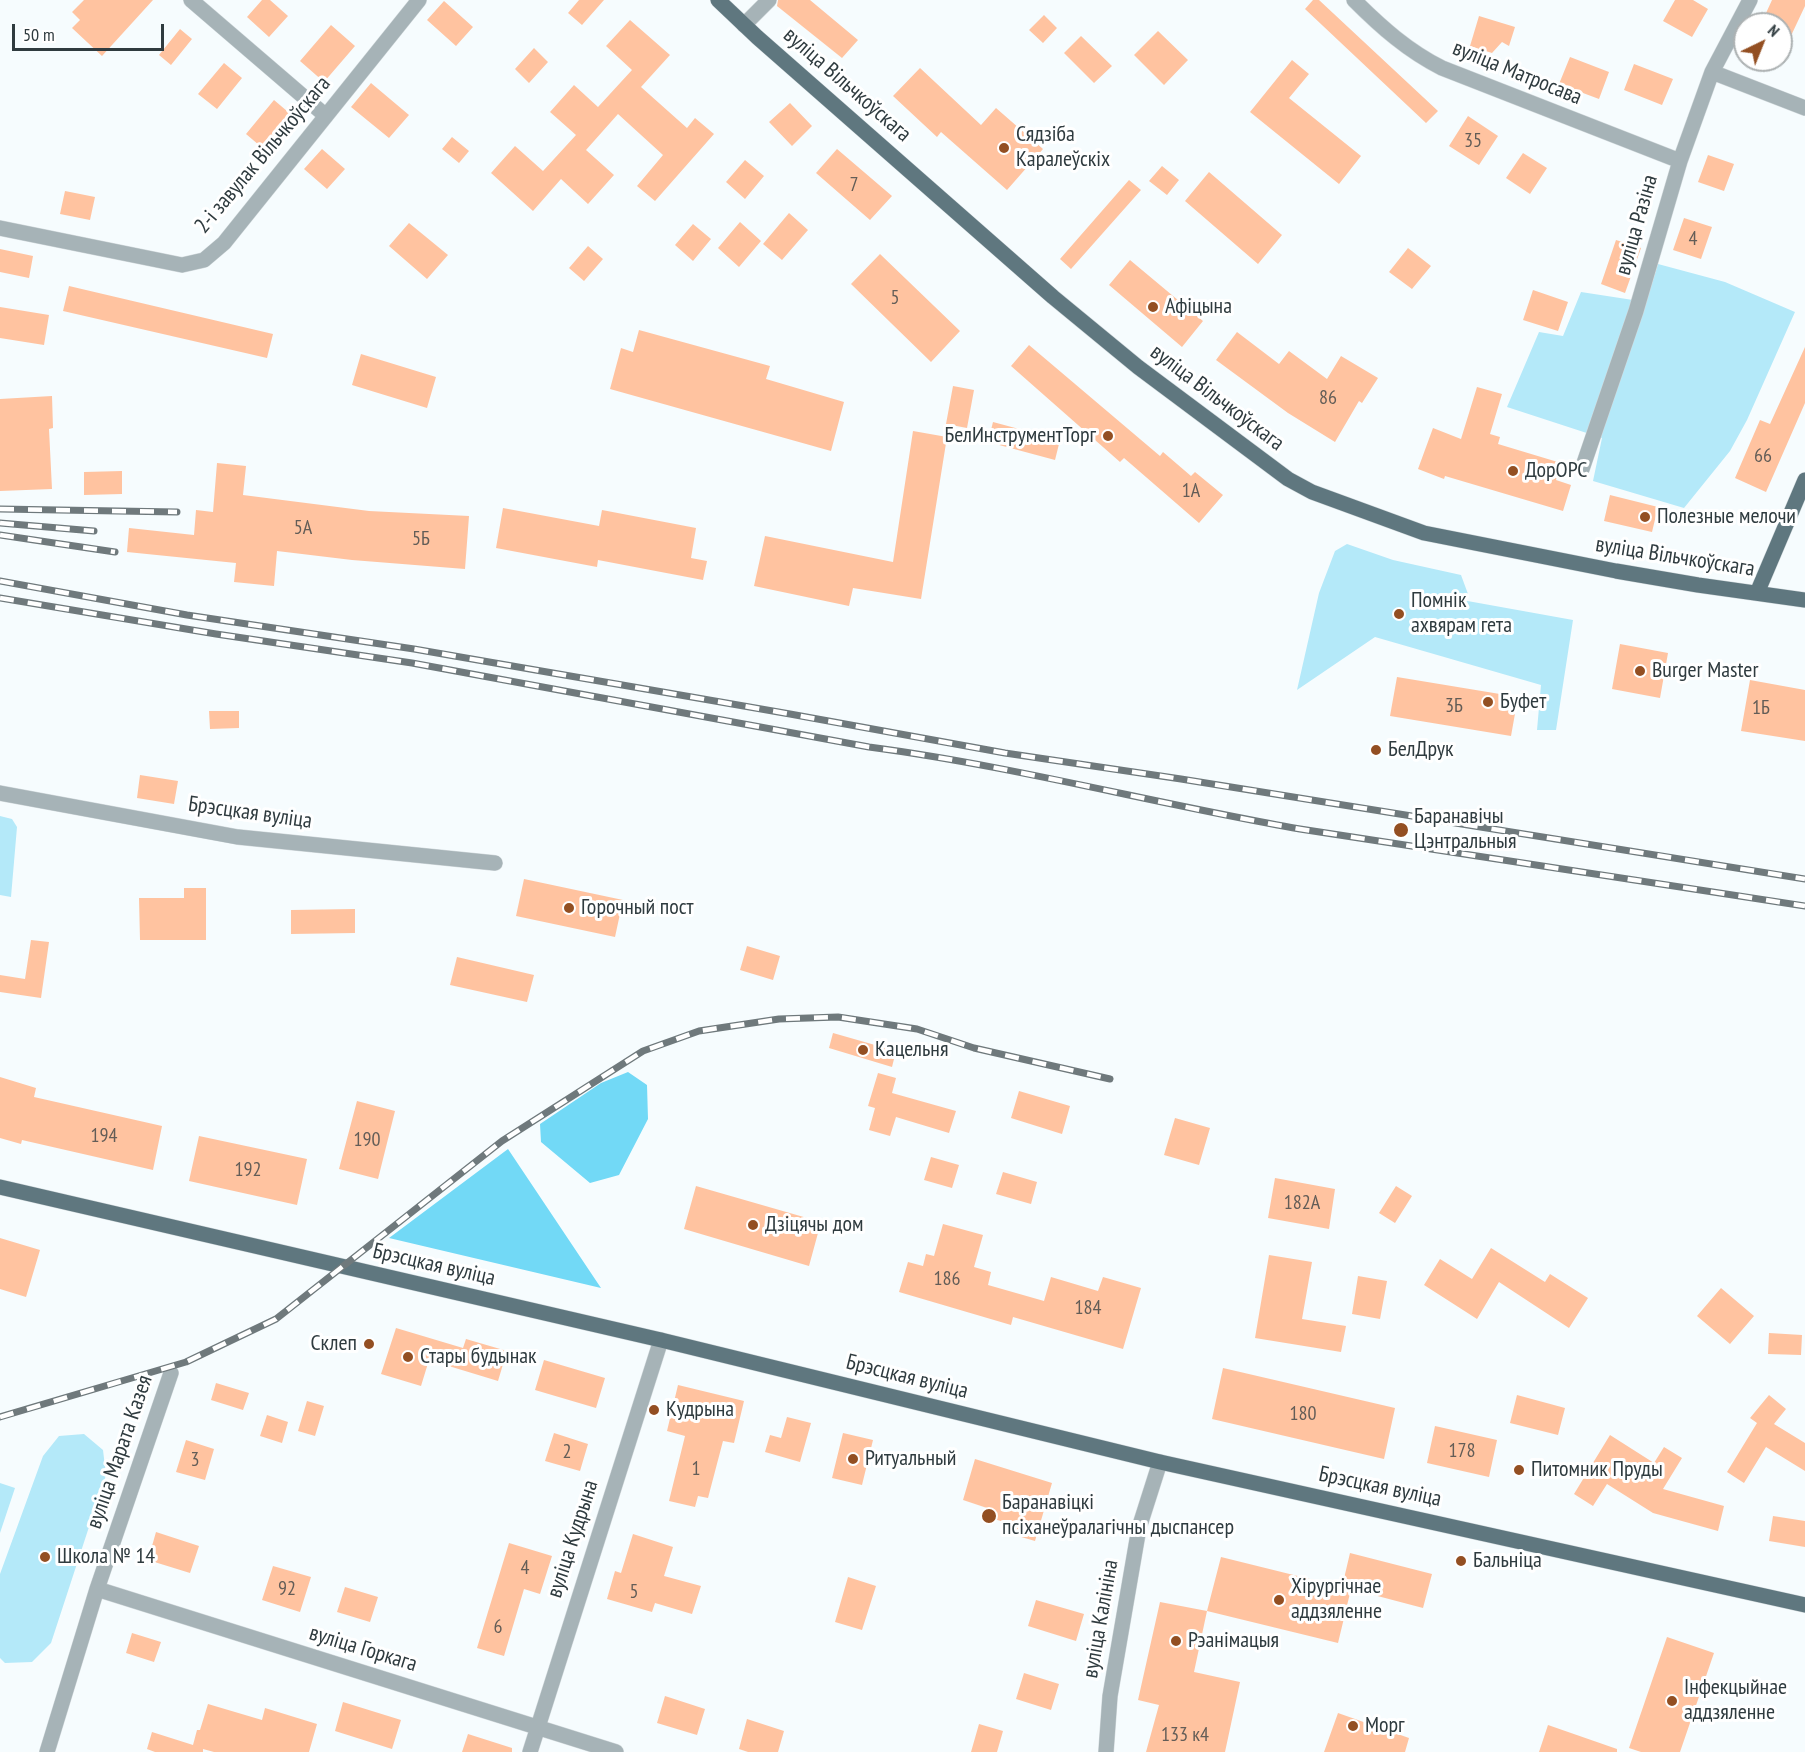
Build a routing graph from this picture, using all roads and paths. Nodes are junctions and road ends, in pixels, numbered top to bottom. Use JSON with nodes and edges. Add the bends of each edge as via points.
{"nodes":[{"id":1,"x":191,"y":0,"type":"edge"},
{"id":2,"x":419,"y":0,"type":"edge"},
{"id":3,"x":718,"y":0,"type":"edge"},
{"id":4,"x":769,"y":0,"type":"edge"},
{"id":5,"x":1354,"y":0,"type":"edge"},
{"id":6,"x":1750,"y":0,"type":"edge"},
{"id":7,"x":744,"y":25,"type":"junction"},
{"id":8,"x":1712,"y":72,"type":"junction"},
{"id":9,"x":1805,"y":108,"type":"edge"},
{"id":10,"x":326,"y":116,"type":"junction"},
{"id":11,"x":1680,"y":161,"type":"junction"},
{"id":12,"x":0,"y":228,"type":"edge"},
{"id":13,"x":1582,"y":469,"type":"dead end"},
{"id":14,"x":1805,"y":480,"type":"edge"},
{"id":15,"x":1757,"y":593,"type":"junction"},
{"id":16,"x":1805,"y":600,"type":"edge"},
{"id":17,"x":0,"y":793,"type":"edge"},
{"id":18,"x":495,"y":863,"type":"dead end"},
{"id":19,"x":0,"y":1187,"type":"edge"},
{"id":20,"x":661,"y":1340,"type":"junction"},
{"id":21,"x":171,"y":1373,"type":"dead end"},
{"id":22,"x":1160,"y":1462,"type":"junction"},
{"id":23,"x":97,"y":1589,"type":"junction"},
{"id":24,"x":1805,"y":1605,"type":"edge"},
{"id":25,"x":537,"y":1726,"type":"junction"},
{"id":26,"x":47,"y":1752,"type":"edge"},
{"id":27,"x":530,"y":1752,"type":"edge"},
{"id":28,"x":616,"y":1752,"type":"edge"},
{"id":29,"x":1106,"y":1752,"type":"edge"}],
"edges":[{"from":1,"to":10,"type":"street"},
{"from":2,"to":10,"type":"street","name":"2-і завулак Вільчкоўскага"},
{"from":3,"to":7,"type":"main road","name":"вуліца Вільчкоўскага"},
{"from":4,"to":7,"type":"street"},
{"from":5,"to":11,"type":"street","name":"вуліца Матросава","via":[[1381,27],[1442,68]]},
{"from":6,"to":8,"type":"street","name":"вуліца Разіна"},
{"from":7,"to":15,"type":"main road","name":"вуліца Вільчкоўскага","via":[[1053,297],[1138,367],[1304,488],[1424,533],[1616,571]]},
{"from":8,"to":9,"type":"street"},
{"from":8,"to":11,"type":"street","name":"вуліца Разіна"},
{"from":10,"to":12,"type":"street","name":"2-і завулак Вільчкоўскага","via":[[224,243],[204,260],[182,264]]},
{"from":11,"to":13,"type":"street","name":"вуліца Разіна","via":[[1636,311]]},
{"from":14,"to":15,"type":"main road"},
{"from":15,"to":16,"type":"main road","name":"вуліца Вільчкоўскага"},
{"from":17,"to":18,"type":"street","name":"Брэсцкая вуліца","via":[[238,837]]},
{"from":19,"to":20,"type":"main road","name":"Брэсцкая вуліца"},
{"from":20,"to":22,"type":"main road","name":"Брэсцкая вуліца"},
{"from":20,"to":25,"type":"street","name":"вуліца Кудрына"},
{"from":21,"to":23,"type":"street","name":"вуліца Марата Казея"},
{"from":22,"to":24,"type":"main road","name":"Брэсцкая вуліца"},
{"from":22,"to":29,"type":"street","name":"вуліца Калініна","via":[[1139,1528],[1110,1696]]},
{"from":23,"to":25,"type":"street","name":"вуліца Горкага"},
{"from":23,"to":26,"type":"street","name":"вуліца Марата Казея"},
{"from":25,"to":27,"type":"street","name":"вуліца Кудрына"},
{"from":25,"to":28,"type":"street","name":"вуліца Горкага"}]}
